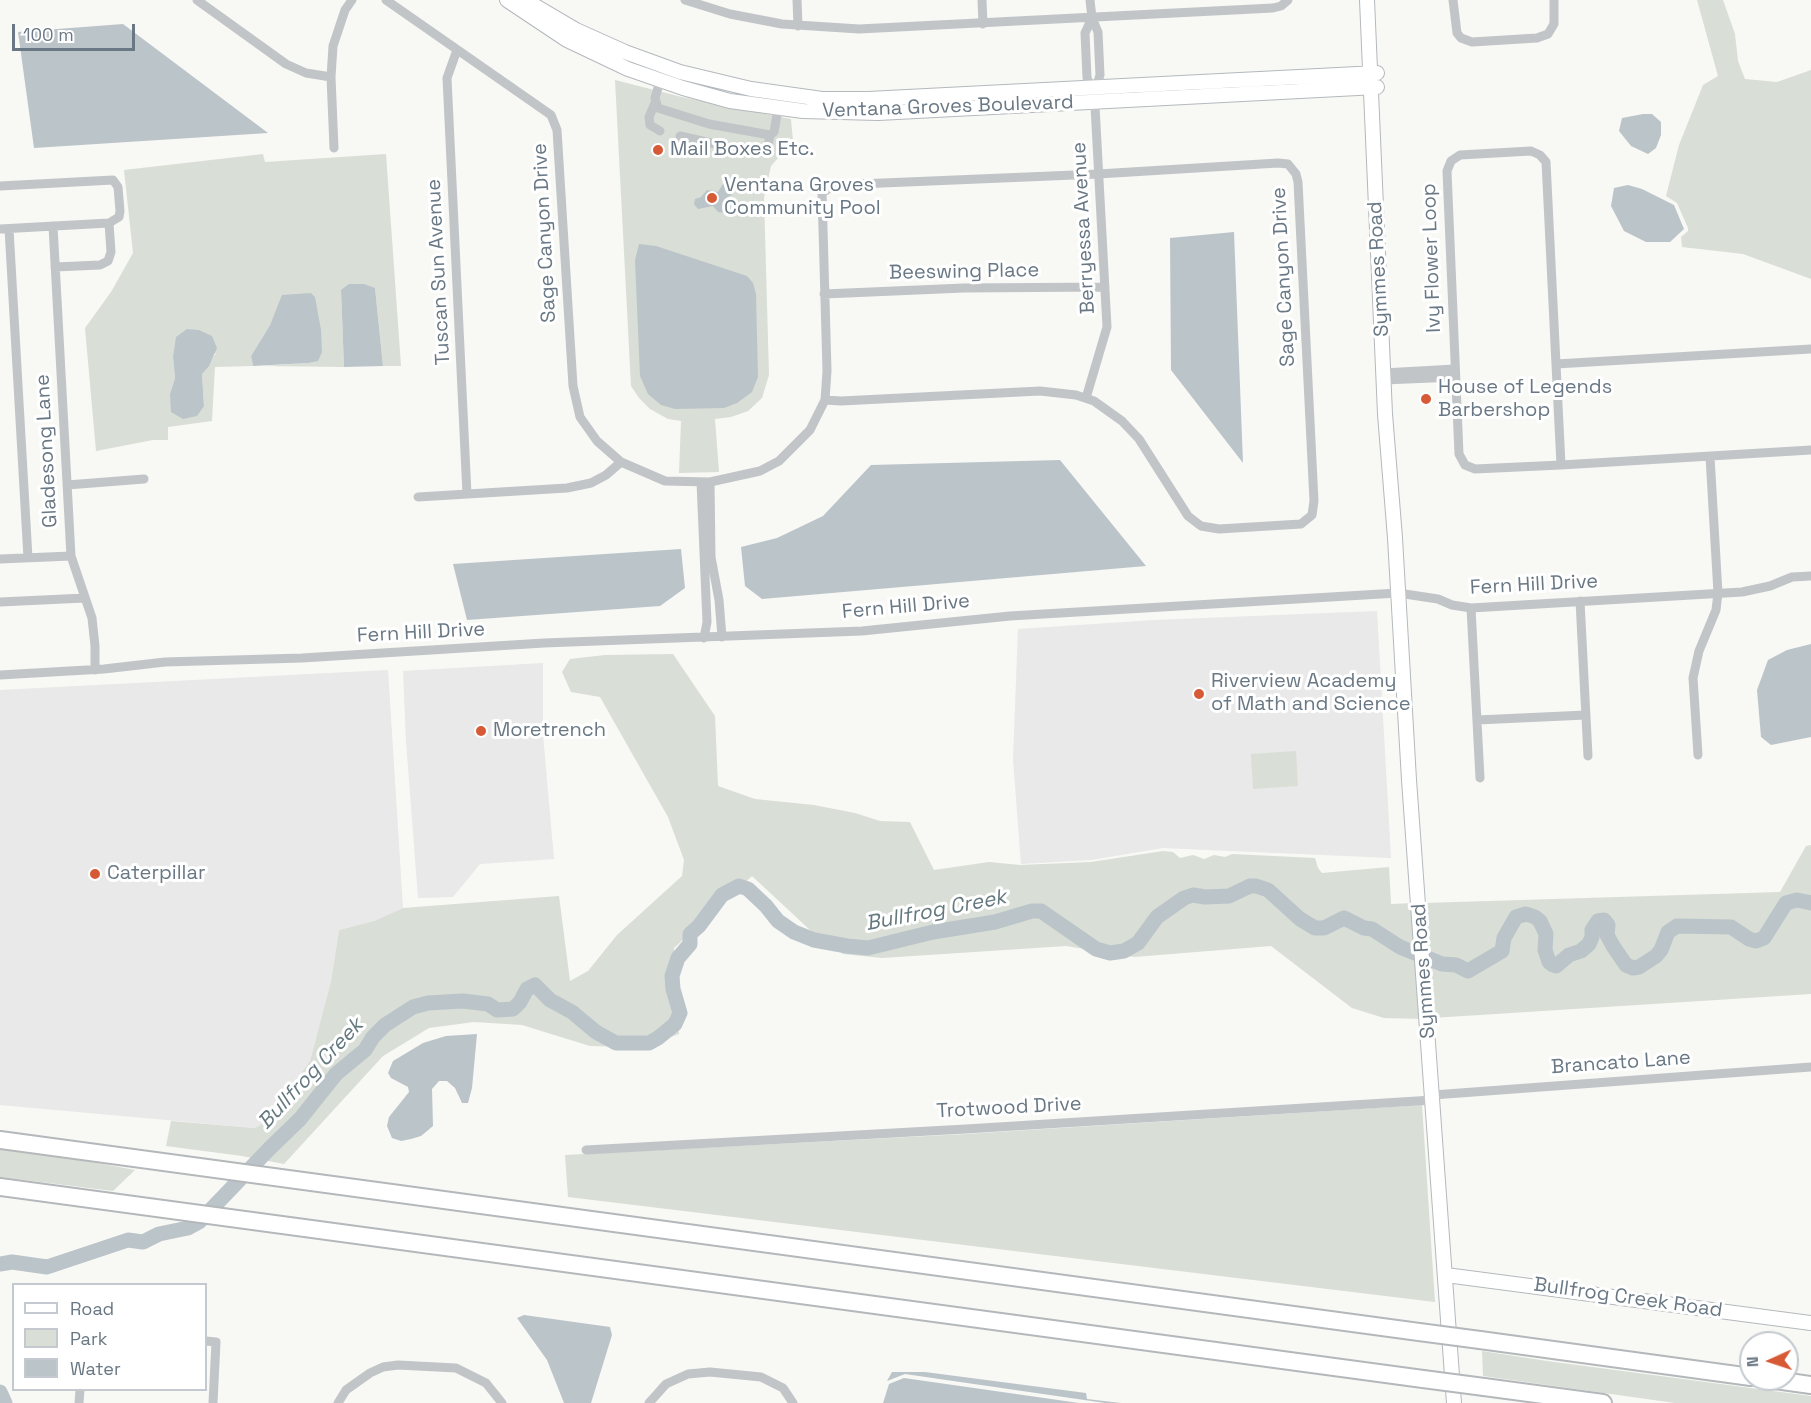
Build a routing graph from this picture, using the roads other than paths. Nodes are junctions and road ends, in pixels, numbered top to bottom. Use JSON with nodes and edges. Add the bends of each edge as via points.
{"nodes":[{"id":1,"x":197,"y":0,"type":"edge"},
{"id":2,"x":352,"y":0,"type":"edge"},
{"id":3,"x":386,"y":0,"type":"edge"},
{"id":4,"x":507,"y":0,"type":"edge"},
{"id":5,"x":525,"y":0,"type":"edge"},
{"id":6,"x":797,"y":0,"type":"edge"},
{"id":7,"x":982,"y":0,"type":"edge"},
{"id":8,"x":1090,"y":0,"type":"edge"},
{"id":9,"x":1288,"y":0,"type":"edge"},
{"id":10,"x":1367,"y":0,"type":"edge"},
{"id":11,"x":1373,"y":0,"type":"edge"},
{"id":12,"x":1453,"y":0,"type":"edge"},
{"id":13,"x":1554,"y":0,"type":"edge"},
{"id":14,"x":688,"y":1,"type":"edge"},
{"id":15,"x":1092,"y":18,"type":"junction"},
{"id":16,"x":983,"y":24,"type":"junction"},
{"id":17,"x":798,"y":26,"type":"junction"},
{"id":18,"x":457,"y":50,"type":"junction"},
{"id":19,"x":661,"y":66,"type":"junction"},
{"id":20,"x":1373,"y":73,"type":"junction"},
{"id":21,"x":331,"y":77,"type":"junction"},
{"id":22,"x":660,"y":81,"type":"junction"},
{"id":23,"x":1374,"y":87,"type":"junction"},
{"id":24,"x":1094,"y":95,"type":"junction"},
{"id":25,"x":810,"y":97,"type":"junction"},
{"id":26,"x":655,"y":103,"type":"junction"},
{"id":27,"x":778,"y":109,"type":"junction"},
{"id":28,"x":660,"y":131,"type":"dead end"},
{"id":29,"x":770,"y":135,"type":"junction"},
{"id":30,"x":680,"y":136,"type":"dead end"},
{"id":31,"x":334,"y":148,"type":"dead end"},
{"id":32,"x":1098,"y":174,"type":"junction"},
{"id":33,"x":0,"y":186,"type":"edge"},
{"id":34,"x":109,"y":223,"type":"junction"},
{"id":35,"x":53,"y":226,"type":"junction"},
{"id":36,"x":5,"y":229,"type":"edge"},
{"id":37,"x":55,"y":267,"type":"junction"},
{"id":38,"x":1105,"y":287,"type":"junction"},
{"id":39,"x":824,"y":294,"type":"junction"},
{"id":40,"x":1811,"y":349,"type":"edge"},
{"id":41,"x":1556,"y":364,"type":"junction"},
{"id":42,"x":1455,"y":373,"type":"junction"},
{"id":43,"x":1388,"y":376,"type":"junction"},
{"id":44,"x":1086,"y":398,"type":"junction"},
{"id":45,"x":825,"y":400,"type":"junction"},
{"id":46,"x":1811,"y":450,"type":"edge"},
{"id":47,"x":1710,"y":457,"type":"junction"},
{"id":48,"x":621,"y":462,"type":"junction"},
{"id":49,"x":1561,"y":465,"type":"junction"},
{"id":50,"x":144,"y":479,"type":"dead end"},
{"id":51,"x":706,"y":482,"type":"junction"},
{"id":52,"x":67,"y":484,"type":"junction"},
{"id":53,"x":467,"y":494,"type":"junction"},
{"id":54,"x":418,"y":497,"type":"dead end"},
{"id":55,"x":71,"y":556,"type":"junction"},
{"id":56,"x":28,"y":558,"type":"junction"},
{"id":57,"x":0,"y":559,"type":"edge"},
{"id":58,"x":1811,"y":576,"type":"edge"},
{"id":59,"x":1398,"y":592,"type":"junction"},
{"id":60,"x":1718,"y":593,"type":"junction"},
{"id":61,"x":86,"y":598,"type":"junction"},
{"id":62,"x":1580,"y":601,"type":"junction"},
{"id":63,"x":0,"y":603,"type":"edge"},
{"id":64,"x":1471,"y":608,"type":"junction"},
{"id":65,"x":722,"y":637,"type":"junction"},
{"id":66,"x":705,"y":638,"type":"junction"},
{"id":67,"x":95,"y":670,"type":"junction"},
{"id":68,"x":0,"y":675,"type":"edge"},
{"id":69,"x":1586,"y":715,"type":"junction"},
{"id":70,"x":1477,"y":720,"type":"junction"},
{"id":71,"x":1698,"y":755,"type":"dead end"},
{"id":72,"x":1588,"y":756,"type":"dead end"},
{"id":73,"x":1480,"y":778,"type":"dead end"},
{"id":74,"x":1811,"y":1067,"type":"edge"},
{"id":75,"x":1433,"y":1097,"type":"junction"},
{"id":76,"x":0,"y":1140,"type":"edge"},
{"id":77,"x":586,"y":1150,"type":"dead end"},
{"id":78,"x":0,"y":1186,"type":"edge"},
{"id":79,"x":1446,"y":1275,"type":"junction"},
{"id":80,"x":1811,"y":1323,"type":"edge"},
{"id":81,"x":207,"y":1341,"type":"edge"},
{"id":82,"x":1739,"y":1375,"type":"edge"},
{"id":83,"x":213,"y":1403,"type":"edge"},
{"id":84,"x":338,"y":1403,"type":"edge"},
{"id":85,"x":502,"y":1403,"type":"edge"},
{"id":86,"x":649,"y":1403,"type":"edge"},
{"id":87,"x":793,"y":1403,"type":"edge"},
{"id":88,"x":1454,"y":1403,"type":"edge"},
{"id":89,"x":1603,"y":1403,"type":"edge"}],
"edges":[{"from":1,"to":21,"type":"street","via":[[286,64],[306,73]]},
{"from":2,"to":21,"type":"street","via":[[333,46]]},
{"from":3,"to":18,"type":"street","name":"Sage Canyon Drive"},
{"from":4,"to":22,"type":"street","name":"Ventana Groves Boulevard","via":[[587,51]]},
{"from":5,"to":19,"type":"street","name":"Ventana Groves Boulevard","via":[[576,30]]},
{"from":6,"to":17,"type":"street"},
{"from":7,"to":16,"type":"street"},
{"from":8,"to":15,"type":"street","name":"Berryessa Avenue"},
{"from":9,"to":15,"type":"street","via":[[1273,8]]},
{"from":10,"to":20,"type":"street","name":"Symmes Road"},
{"from":11,"to":20,"type":"street","name":"Symmes Road"},
{"from":12,"to":13,"type":"street","via":[[1457,33],[1472,42],[1548,34],[1554,24]]},
{"from":14,"to":17,"type":"street","via":[[739,16]]},
{"from":15,"to":16,"type":"street"},
{"from":15,"to":24,"type":"street","name":"Berryessa Avenue","via":[[1098,32],[1100,75]]},
{"from":16,"to":17,"type":"street","via":[[859,29]]},
{"from":18,"to":48,"type":"street","name":"Sage Canyon Drive","via":[[551,115],[554,121],[573,386],[580,417],[597,441]]},
{"from":18,"to":53,"type":"street","name":"Tuscan Sun Avenue","via":[[447,78]]},
{"from":19,"to":22,"type":"street"},
{"from":19,"to":25,"type":"street","name":"Ventana Groves Boulevard","via":[[727,84]]},
{"from":20,"to":23,"type":"street","name":"Symmes Road"},
{"from":20,"to":24,"type":"street","name":"Ventana Groves Boulevard"},
{"from":21,"to":31,"type":"street"},
{"from":22,"to":26,"type":"street"},
{"from":22,"to":27,"type":"street","name":"Ventana Groves Boulevard","via":[[730,101]]},
{"from":23,"to":24,"type":"street","name":"Ventana Groves Boulevard"},
{"from":23,"to":43,"type":"street","name":"Symmes Road"},
{"from":24,"to":25,"type":"street","name":"Ventana Groves Boulevard"},
{"from":24,"to":27,"type":"street","name":"Ventana Groves Boulevard","via":[[878,113]]},
{"from":24,"to":32,"type":"street","name":"Berryessa Avenue"},
{"from":25,"to":27,"type":"street","via":[[790,100]]},
{"from":26,"to":28,"type":"street","via":[[650,125]]},
{"from":26,"to":29,"type":"street","via":[[658,108],[709,123]]},
{"from":27,"to":29,"type":"street"},
{"from":29,"to":30,"type":"street","via":[[767,151],[754,153]]},
{"from":32,"to":38,"type":"street","name":"Berryessa Avenue"},
{"from":32,"to":39,"type":"street","name":"Sage Canyon Drive","via":[[835,185],[822,194]]},
{"from":32,"to":44,"type":"street","name":"Sage Canyon Drive","via":[[1278,163],[1293,168],[1298,182],[1312,515],[1301,524],[1292,525],[1219,529],[1201,526],[1188,516],[1131,430],[1113,413]]},
{"from":33,"to":34,"type":"street","via":[[113,180],[118,187],[120,211]]},
{"from":34,"to":35,"type":"street"},
{"from":34,"to":37,"type":"street","via":[[108,261],[100,265]]},
{"from":35,"to":36,"type":"street"},
{"from":35,"to":37,"type":"street","name":"Gladesong Lane"},
{"from":36,"to":56,"type":"street"},
{"from":37,"to":52,"type":"street","name":"Gladesong Lane"},
{"from":38,"to":39,"type":"street","name":"Beeswing Place"},
{"from":38,"to":44,"type":"street","name":"Berryessa Avenue","via":[[1107,327]]},
{"from":39,"to":45,"type":"street","name":"Sage Canyon Drive","via":[[828,371]]},
{"from":40,"to":41,"type":"street"},
{"from":41,"to":42,"type":"street","name":"Ivy Flower Loop","via":[[1546,162],[1531,152],[1466,154],[1451,161],[1446,177]]},
{"from":41,"to":49,"type":"street","name":"Ivy Flower Loop"},
{"from":42,"to":43,"type":"street"},
{"from":42,"to":49,"type":"street","name":"Ivy Flower Loop","via":[[1459,454],[1465,465],[1478,470]]},
{"from":43,"to":59,"type":"street","name":"Symmes Road"},
{"from":44,"to":45,"type":"street","name":"Sage Canyon Drive","via":[[1040,391]]},
{"from":45,"to":51,"type":"street","name":"Sage Canyon Drive","via":[[810,430],[779,461],[760,471]]},
{"from":46,"to":47,"type":"street","name":"Ivy Flower Loop"},
{"from":47,"to":49,"type":"street","name":"Ivy Flower Loop"},
{"from":47,"to":60,"type":"street"},
{"from":48,"to":51,"type":"street","name":"Sage Canyon Drive","via":[[665,480]]},
{"from":48,"to":53,"type":"street","via":[[591,483],[567,488]]},
{"from":50,"to":52,"type":"street"},
{"from":51,"to":65,"type":"street"},
{"from":51,"to":66,"type":"street"},
{"from":52,"to":55,"type":"street","name":"Gladesong Lane"},
{"from":53,"to":54,"type":"street"},
{"from":55,"to":56,"type":"street"},
{"from":55,"to":61,"type":"street","name":"Gladesong Lane"},
{"from":56,"to":57,"type":"street"},
{"from":58,"to":60,"type":"street","name":"Fern Hill Drive","via":[[1792,577],[1742,592]]},
{"from":59,"to":64,"type":"street","name":"Fern Hill Drive"},
{"from":59,"to":65,"type":"street","name":"Fern Hill Drive","via":[[1011,616],[862,631]]},
{"from":59,"to":75,"type":"street","name":"Symmes Road"},
{"from":60,"to":62,"type":"street","name":"Fern Hill Drive"},
{"from":60,"to":71,"type":"street","via":[[1693,678]]},
{"from":61,"to":63,"type":"street"},
{"from":61,"to":67,"type":"street","name":"Gladesong Lane","via":[[93,626]]},
{"from":62,"to":64,"type":"street","name":"Fern Hill Drive"},
{"from":62,"to":69,"type":"street"},
{"from":64,"to":70,"type":"street"},
{"from":65,"to":66,"type":"street","name":"Fern Hill Drive"},
{"from":66,"to":67,"type":"street","name":"Fern Hill Drive","via":[[165,662]]},
{"from":67,"to":68,"type":"street","name":"Fern Hill Drive"},
{"from":69,"to":70,"type":"street"},
{"from":69,"to":72,"type":"street"},
{"from":70,"to":73,"type":"street"},
{"from":74,"to":75,"type":"street","name":"Brancato Lane"},
{"from":75,"to":77,"type":"street","name":"Trotwood Drive","via":[[966,1130]]},
{"from":75,"to":79,"type":"street","name":"Symmes Road"},
{"from":76,"to":82,"type":"highway","bridge":true},
{"from":78,"to":89,"type":"highway","bridge":true},
{"from":79,"to":80,"type":"street","name":"Bullfrog Creek Road"},
{"from":79,"to":88,"type":"street","name":"Symmes Road"},
{"from":81,"to":83,"type":"street","via":[[216,1342]]},
{"from":84,"to":85,"type":"street","via":[[346,1390],[370,1373],[383,1366],[398,1365],[456,1368],[486,1383]]},
{"from":86,"to":87,"type":"street","via":[[666,1384],[688,1374],[710,1372],[761,1377],[783,1388]]}]}
